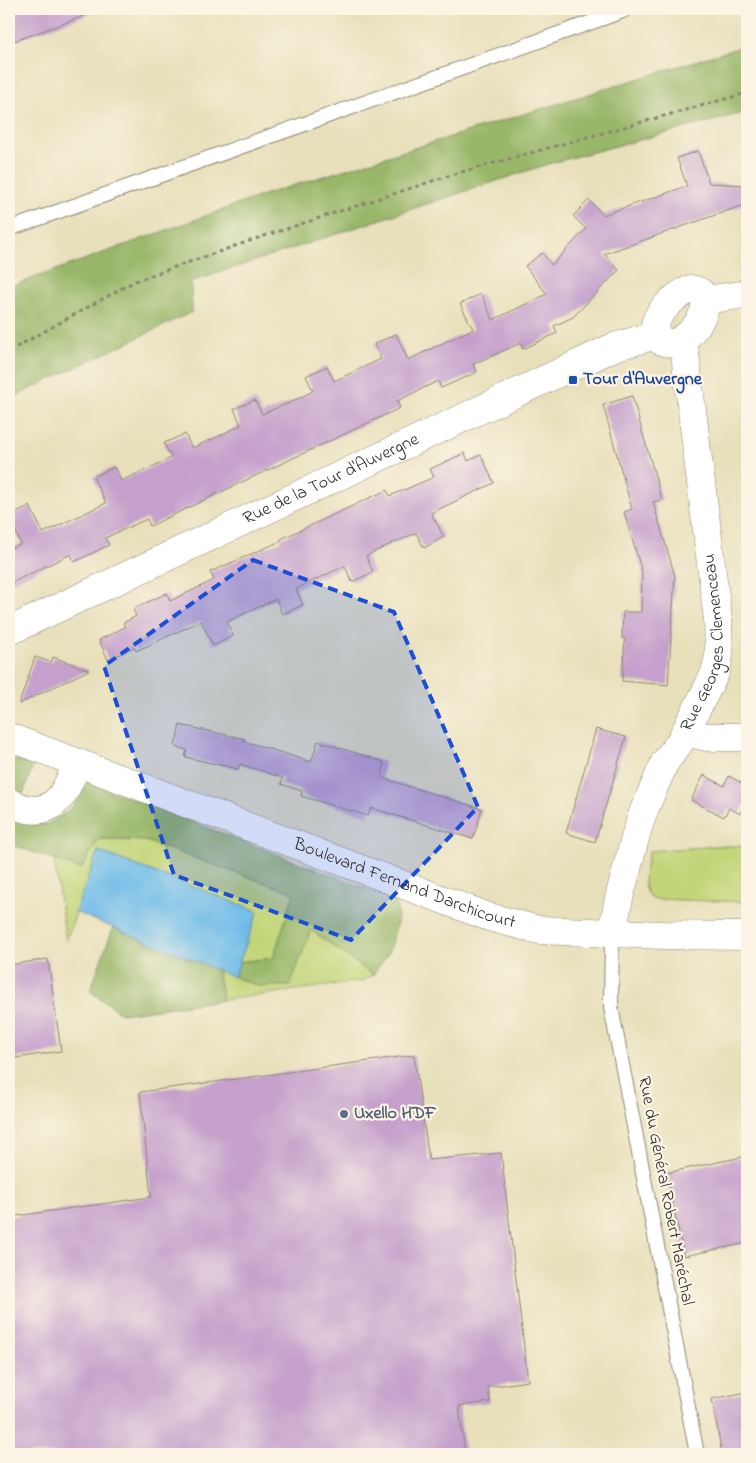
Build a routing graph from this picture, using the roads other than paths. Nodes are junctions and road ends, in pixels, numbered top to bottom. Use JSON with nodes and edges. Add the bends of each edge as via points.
{"nodes":[{"id":1,"x":625,"y":9,"type":"edge"},
{"id":2,"x":9,"y":229,"type":"edge"},
{"id":3,"x":747,"y":294,"type":"edge"},
{"id":4,"x":705,"y":300,"type":"junction"},
{"id":5,"x":656,"y":335,"type":"junction"},
{"id":6,"x":683,"y":338,"type":"junction"},
{"id":7,"x":9,"y":631,"type":"edge"},
{"id":8,"x":685,"y":732,"type":"junction"},
{"id":9,"x":9,"y":737,"type":"edge"},
{"id":10,"x":747,"y":737,"type":"edge"},
{"id":11,"x":77,"y":764,"type":"junction"},
{"id":12,"x":9,"y":802,"type":"edge"},
{"id":13,"x":612,"y":933,"type":"junction"},
{"id":14,"x":747,"y":936,"type":"edge"},
{"id":15,"x":697,"y":1454,"type":"edge"}],
"edges":[{"from":1,"to":2,"type":"lane"},
{"from":3,"to":4,"type":"street"},
{"from":4,"to":5,"type":"street","via":[[697,290],[691,289],[676,297],[658,317]]},
{"from":4,"to":6,"type":"street","via":[[706,306],[697,324]]},
{"from":5,"to":6,"type":"street","via":[[661,341],[672,343]]},
{"from":5,"to":7,"type":"street","name":"Rue de la Tour d'Auvergne","via":[[614,347]]},
{"from":6,"to":8,"type":"street","name":"Rue Georges Clemenceau","via":[[720,644],[715,673]]},
{"from":8,"to":10,"type":"street","via":[[706,737]]},
{"from":8,"to":13,"type":"street","name":"Rue Georges Clemenceau","via":[[667,757],[644,810]]},
{"from":9,"to":11,"type":"street","name":"Boulevard Fernand Darchicourt"},
{"from":11,"to":12,"type":"street","via":[[64,794],[42,810],[27,809]]},
{"from":11,"to":13,"type":"street","name":"Boulevard Fernand Darchicourt","via":[[489,918],[539,930]]},
{"from":13,"to":14,"type":"street","name":"Boulevard Fernand Darchicourt"},
{"from":13,"to":15,"type":"lane","name":"Rue du Général Robert Maréchal","via":[[611,1007]]}]}
